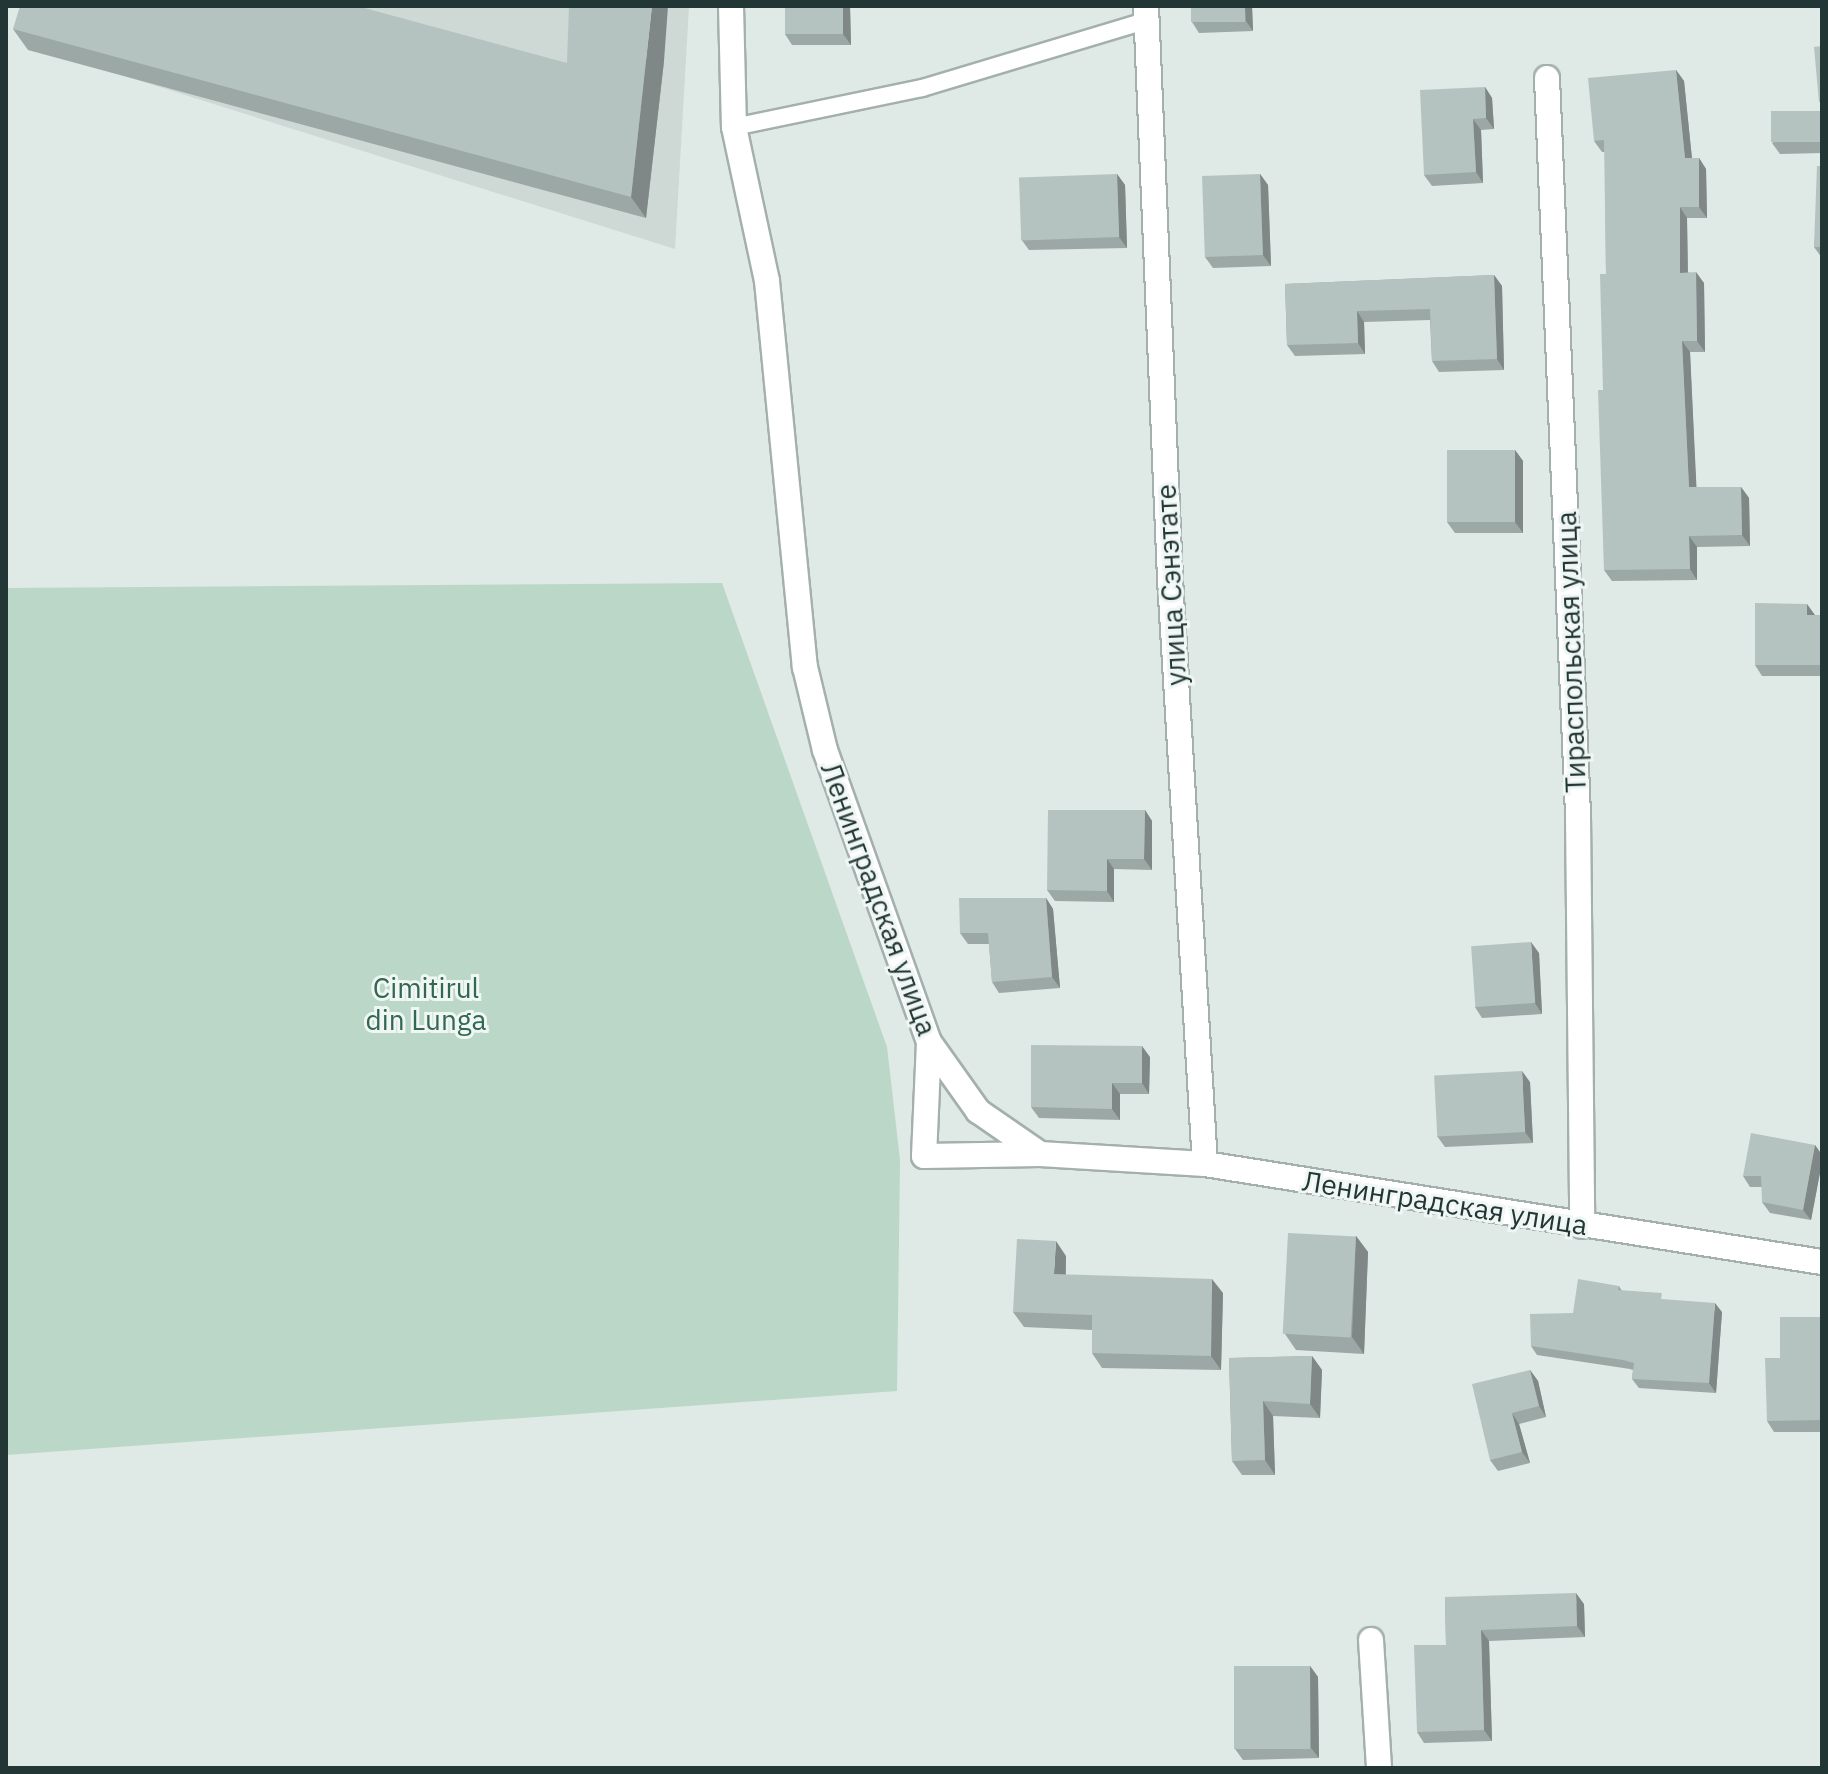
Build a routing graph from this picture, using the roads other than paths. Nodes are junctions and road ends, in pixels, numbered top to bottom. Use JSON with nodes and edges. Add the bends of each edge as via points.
{"nodes":[{"id":1,"x":731,"y":6,"type":"edge"},
{"id":2,"x":1146,"y":13,"type":"edge"},
{"id":3,"x":1547,"y":78,"type":"dead end"},
{"id":4,"x":734,"y":127,"type":"junction"},
{"id":5,"x":929,"y":1042,"type":"junction"},
{"id":6,"x":1040,"y":1154,"type":"junction"},
{"id":7,"x":1205,"y":1164,"type":"junction"},
{"id":8,"x":1582,"y":1226,"type":"junction"},
{"id":9,"x":1822,"y":1262,"type":"edge"},
{"id":10,"x":1371,"y":1640,"type":"dead end"},
{"id":11,"x":1379,"y":1768,"type":"edge"}],
"edges":[{"from":1,"to":4,"type":"street","name":"Ленинградская улица"},
{"from":2,"to":4,"type":"lane","via":[[922,88]]},
{"from":2,"to":7,"type":"street","name":"улица Сэнэтате","via":[[1170,579]]},
{"from":3,"to":8,"type":"street","name":"Тираспольская улица","via":[[1578,816]]},
{"from":4,"to":5,"type":"street","name":"Ленинградская улица","via":[[767,281],[805,667],[825,750]]},
{"from":5,"to":6,"type":"street","name":"Ленинградская улица","via":[[978,1111]]},
{"from":5,"to":6,"type":"street","via":[[924,1156]]},
{"from":6,"to":7,"type":"street","name":"Ленинградская улица"},
{"from":7,"to":8,"type":"street","name":"Ленинградская улица"},
{"from":8,"to":9,"type":"street","name":"Ленинградская улица"},
{"from":10,"to":11,"type":"street"}]}
